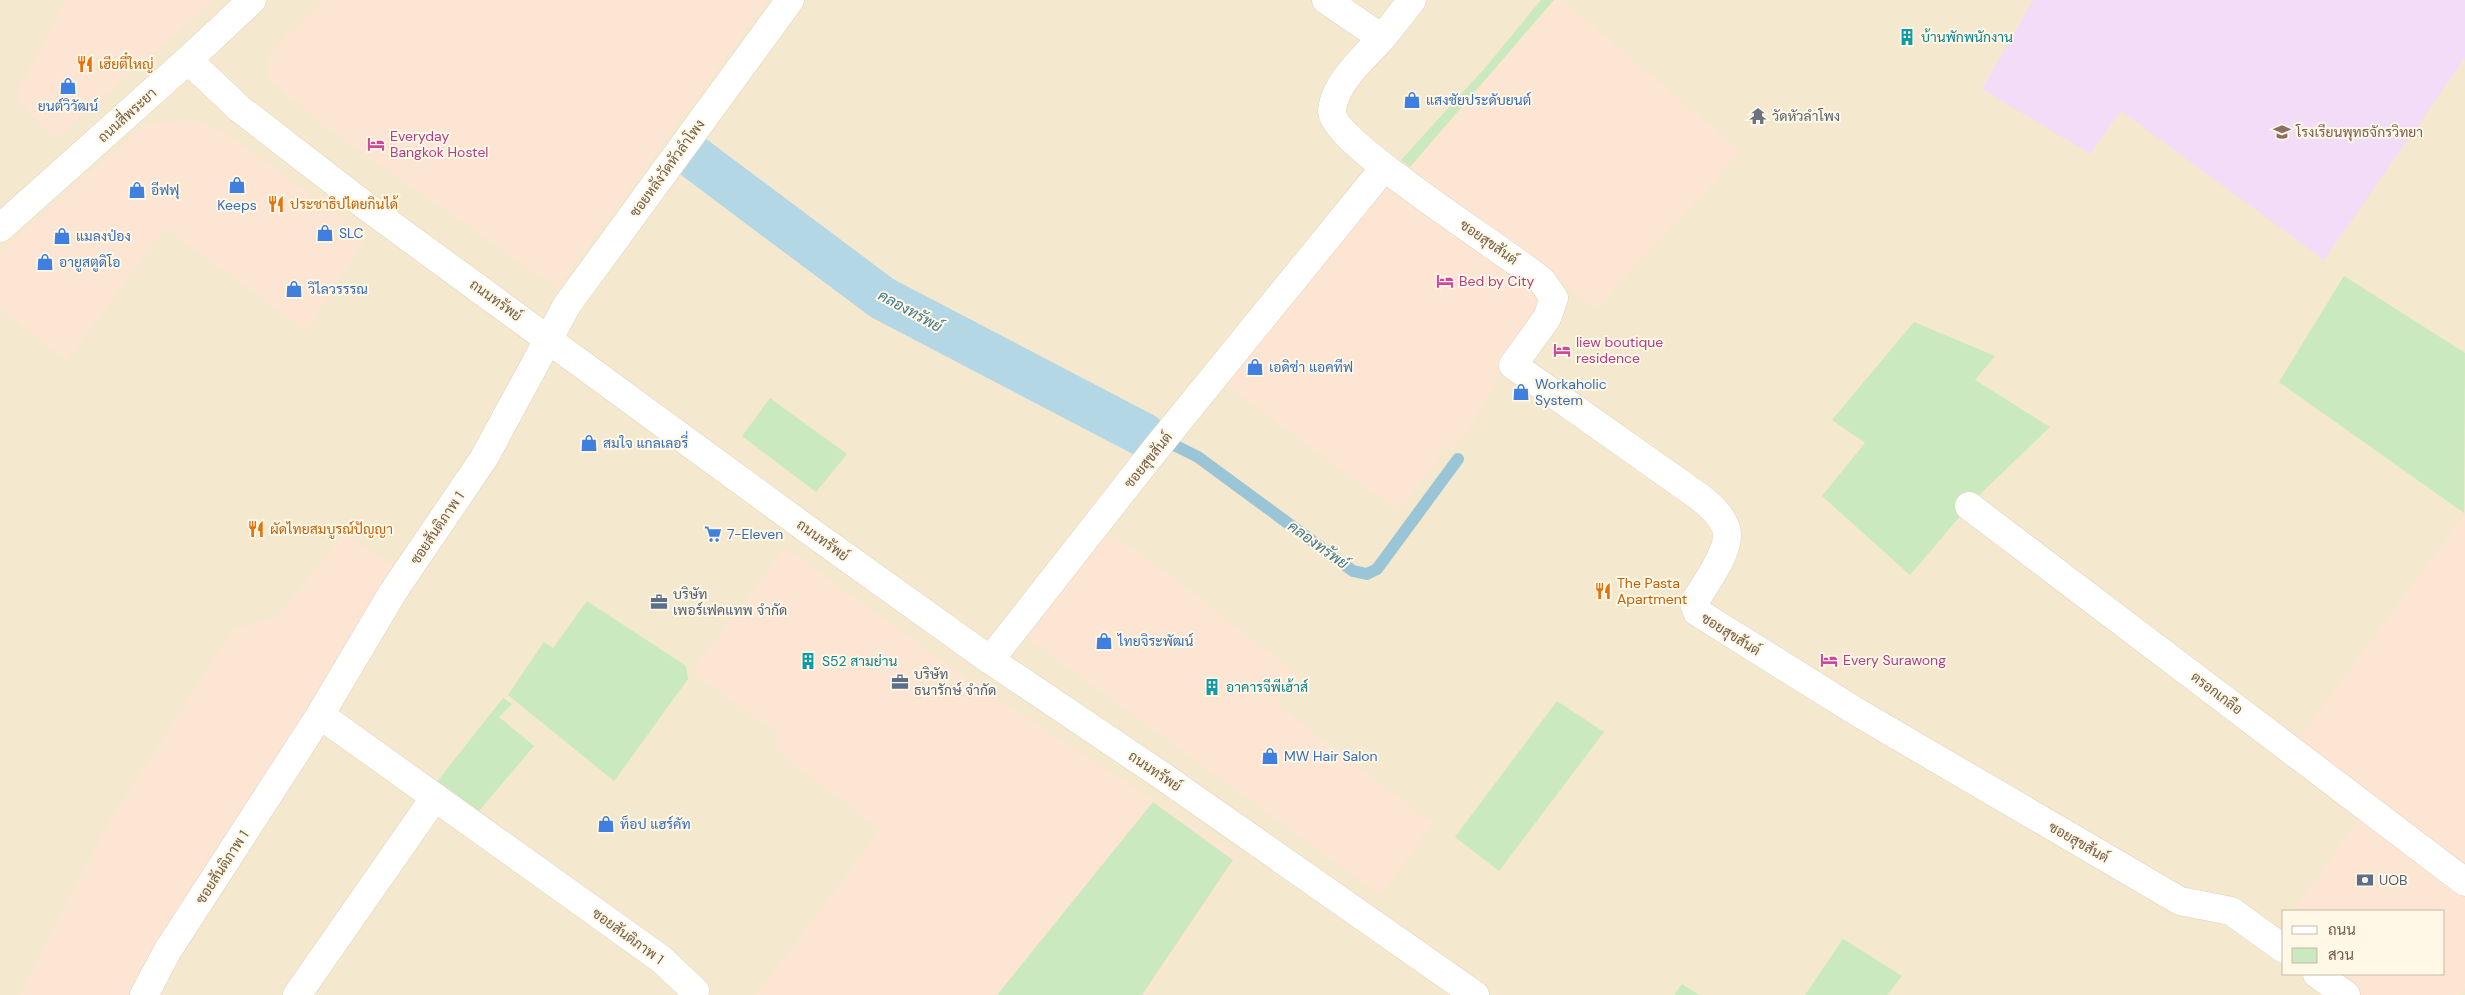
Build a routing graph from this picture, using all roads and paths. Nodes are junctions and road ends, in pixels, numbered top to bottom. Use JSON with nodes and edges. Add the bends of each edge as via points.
{"nodes":[{"id":1,"x":252,"y":0,"type":"edge"},
{"id":2,"x":790,"y":0,"type":"edge"},
{"id":3,"x":1326,"y":0,"type":"edge"},
{"id":4,"x":1412,"y":0,"type":"edge"},
{"id":5,"x":1382,"y":38,"type":"junction"},
{"id":6,"x":188,"y":60,"type":"junction"},
{"id":7,"x":1384,"y":168,"type":"junction"},
{"id":8,"x":0,"y":228,"type":"edge"},
{"id":9,"x":549,"y":339,"type":"junction"},
{"id":10,"x":1969,"y":506,"type":"dead end"},
{"id":11,"x":990,"y":660,"type":"junction"},
{"id":12,"x":320,"y":715,"type":"junction"},
{"id":13,"x":435,"y":797,"type":"junction"},
{"id":14,"x":2465,"y":882,"type":"edge"},
{"id":15,"x":2282,"y":948,"type":"edge"},
{"id":16,"x":2318,"y":975,"type":"edge"},
{"id":17,"x":695,"y":991,"type":"dead end"},
{"id":18,"x":144,"y":995,"type":"edge"},
{"id":19,"x":297,"y":995,"type":"edge"},
{"id":20,"x":1475,"y":995,"type":"edge"},
{"id":21,"x":2346,"y":995,"type":"edge"}],
"edges":[{"from":1,"to":6,"type":"street","name":"ถนนสี่พระยา"},
{"from":2,"to":9,"type":"street","name":"ซอยหลังวัดหัวลำโพง","via":[[567,305]]},
{"from":3,"to":5,"type":"street"},
{"from":4,"to":5,"type":"street","name":"ซอยสุขสันต์"},
{"from":5,"to":7,"type":"street","name":"ซอยสุขสันต์","via":[[1352,71],[1336,95],[1332,111],[1335,123]]},
{"from":6,"to":8,"type":"street","name":"ถนนสี่พระยา"},
{"from":6,"to":9,"type":"street","name":"ถนนทรัพย์","via":[[240,109],[367,207]]},
{"from":7,"to":11,"type":"street","name":"ซอยสุขสันต์","via":[[1154,451]]},
{"from":7,"to":15,"type":"street","name":"ซอยสุขสันต์","via":[[1529,269],[1554,298],[1547,318],[1513,365],[1701,498],[1716,512],[1727,529],[1726,544],[1694,603],[1697,612],[1857,712],[2180,901],[2231,911]]},
{"from":9,"to":11,"type":"street","name":"ถนนทรัพย์"},
{"from":9,"to":12,"type":"street","name":"ซอยสันติภาพ 1","via":[[484,458],[393,592]]},
{"from":10,"to":14,"type":"street","name":"ตรอกเกลือ"},
{"from":11,"to":20,"type":"street","name":"ถนนทรัพย์"},
{"from":12,"to":13,"type":"street","name":"ซอยสันติภาพ 1"},
{"from":12,"to":18,"type":"street","name":"ซอยสันติภาพ 1","via":[[168,950]]},
{"from":13,"to":17,"type":"street","name":"ซอยสันติภาพ 1","via":[[661,959]]},
{"from":13,"to":19,"type":"street"},
{"from":16,"to":21,"type":"street"}]}
